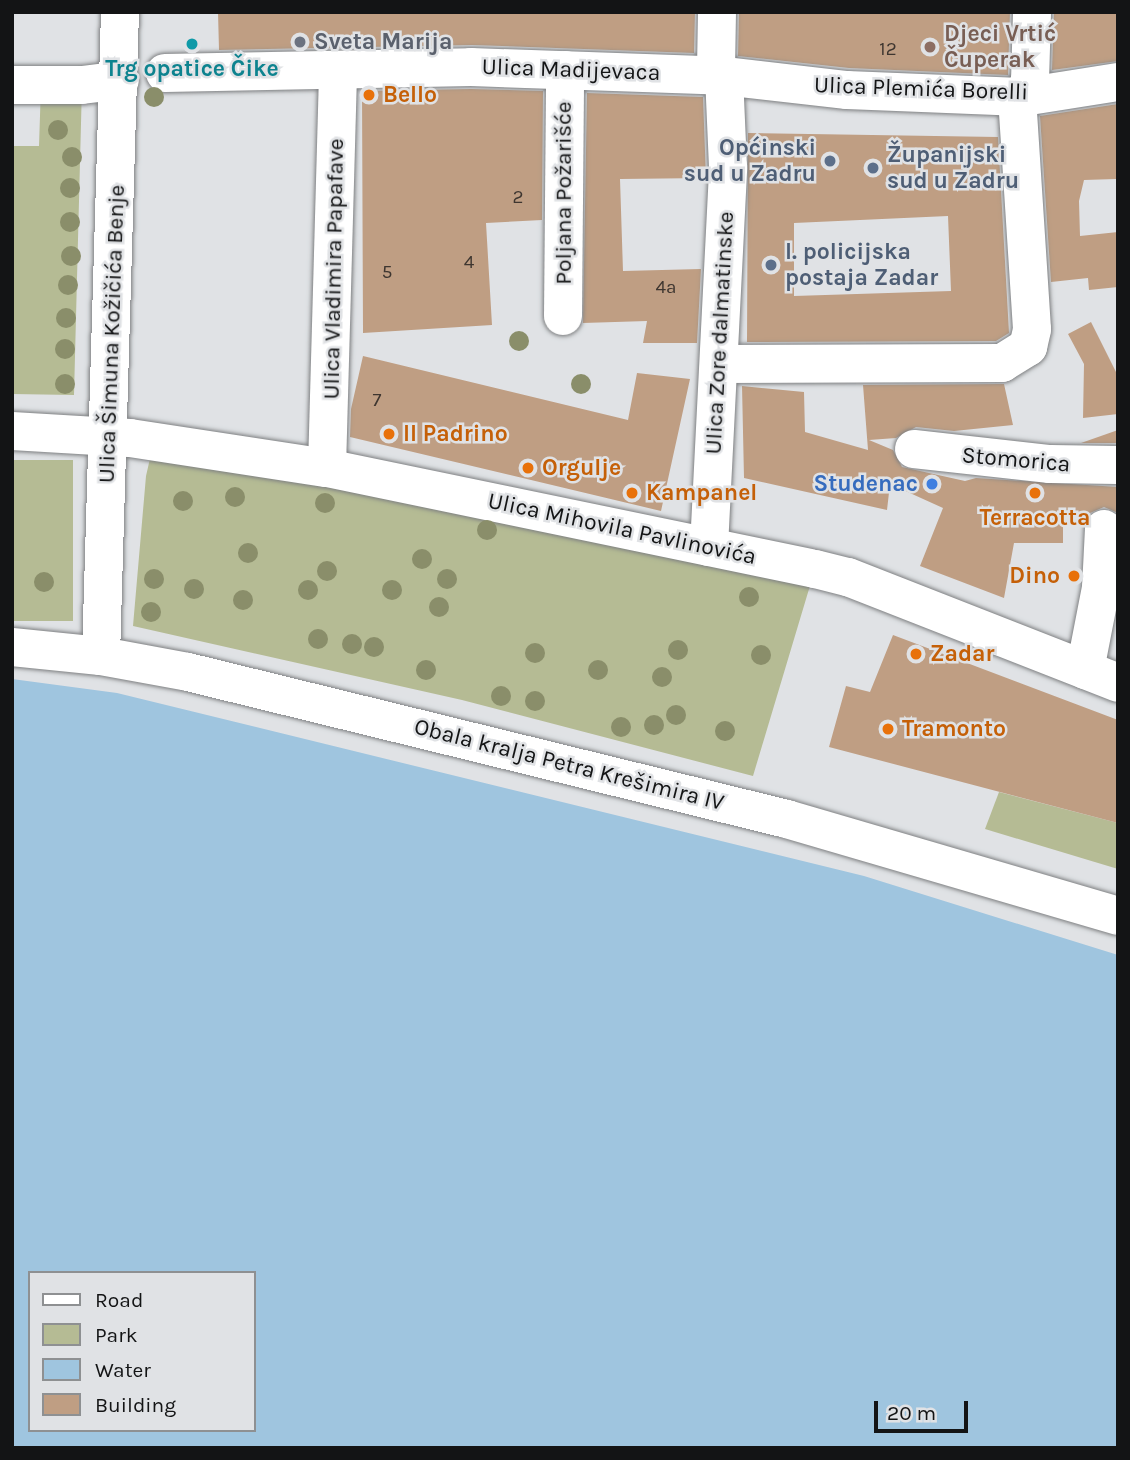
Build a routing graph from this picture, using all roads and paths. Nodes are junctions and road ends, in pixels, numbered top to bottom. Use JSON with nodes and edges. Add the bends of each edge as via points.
{"nodes":[{"id":1,"x":120,"y":12,"type":"edge"},
{"id":2,"x":717,"y":12,"type":"edge"},
{"id":3,"x":1032,"y":12,"type":"edge"},
{"id":4,"x":565,"y":69,"type":"junction"},
{"id":5,"x":338,"y":71,"type":"junction"},
{"id":6,"x":139,"y":75,"type":"junction"},
{"id":7,"x":724,"y":76,"type":"junction"},
{"id":8,"x":1118,"y":82,"type":"edge"},
{"id":9,"x":12,"y":85,"type":"edge"},
{"id":10,"x":1023,"y":97,"type":"junction"},
{"id":11,"x":563,"y":316,"type":"dead end"},
{"id":12,"x":720,"y":364,"type":"junction"},
{"id":13,"x":12,"y":431,"type":"edge"},
{"id":14,"x":110,"y":436,"type":"junction"},
{"id":15,"x":914,"y":449,"type":"dead end"},
{"id":16,"x":1118,"y":465,"type":"edge"},
{"id":17,"x":327,"y":468,"type":"junction"},
{"id":18,"x":1104,"y":529,"type":"dead end"},
{"id":19,"x":709,"y":547,"type":"junction"},
{"id":20,"x":12,"y":647,"type":"edge"},
{"id":21,"x":101,"y":656,"type":"junction"},
{"id":22,"x":1101,"y":677,"type":"edge"},
{"id":23,"x":1118,"y":916,"type":"edge"}],
"edges":[{"from":1,"to":6,"type":"street","name":"Ulica Šimuna Kožičića Benje"},
{"from":2,"to":7,"type":"street","name":"Ulica Zore dalmatinske","via":[[716,67]]},
{"from":3,"to":10,"type":"street","via":[[1030,81]]},
{"from":4,"to":5,"type":"street","name":"Ulica Madijevaca"},
{"from":4,"to":7,"type":"street","name":"Ulica Madijevaca"},
{"from":4,"to":11,"type":"street","name":"Poljana Požarišće"},
{"from":5,"to":6,"type":"street","name":"Ulica Madijevaca"},
{"from":5,"to":17,"type":"street","name":"Ulica Vladimira Papafave"},
{"from":6,"to":9,"type":"street","name":"Ulica Madijevaca","via":[[82,85]]},
{"from":6,"to":14,"type":"street","name":"Ulica Šimuna Kožičića Benje"},
{"from":7,"to":10,"type":"street","name":"Ulica Plemića Borelli","via":[[847,90]]},
{"from":7,"to":12,"type":"street","name":"Ulica Zore dalmatinske","via":[[728,167]]},
{"from":8,"to":10,"type":"street","name":"Ulica Plemića Borelli"},
{"from":10,"to":12,"type":"street","via":[[1018,128],[1029,290],[1028,347],[1002,363]]},
{"from":12,"to":19,"type":"street","name":"Ulica Zore dalmatinske"},
{"from":13,"to":14,"type":"street","name":"Ulica Mihovila Pavlinovića"},
{"from":14,"to":17,"type":"street","name":"Ulica Mihovila Pavlinovića"},
{"from":14,"to":21,"type":"street","name":"Ulica Šimuna Kožičića Benje"},
{"from":15,"to":16,"type":"street","name":"Stomorica","via":[[1023,462]]},
{"from":17,"to":19,"type":"street","name":"Ulica Mihovila Pavlinovića"},
{"from":18,"to":22,"type":"street"},
{"from":19,"to":22,"type":"street","name":"Ulica Mihovila Pavlinovića","via":[[848,577]]},
{"from":20,"to":21,"type":"street","name":"Obala kralja Petra Krešimira IV"},
{"from":21,"to":23,"type":"street","name":"Obala kralja Petra Krešimira IV","via":[[188,672],[787,819]]}]}
